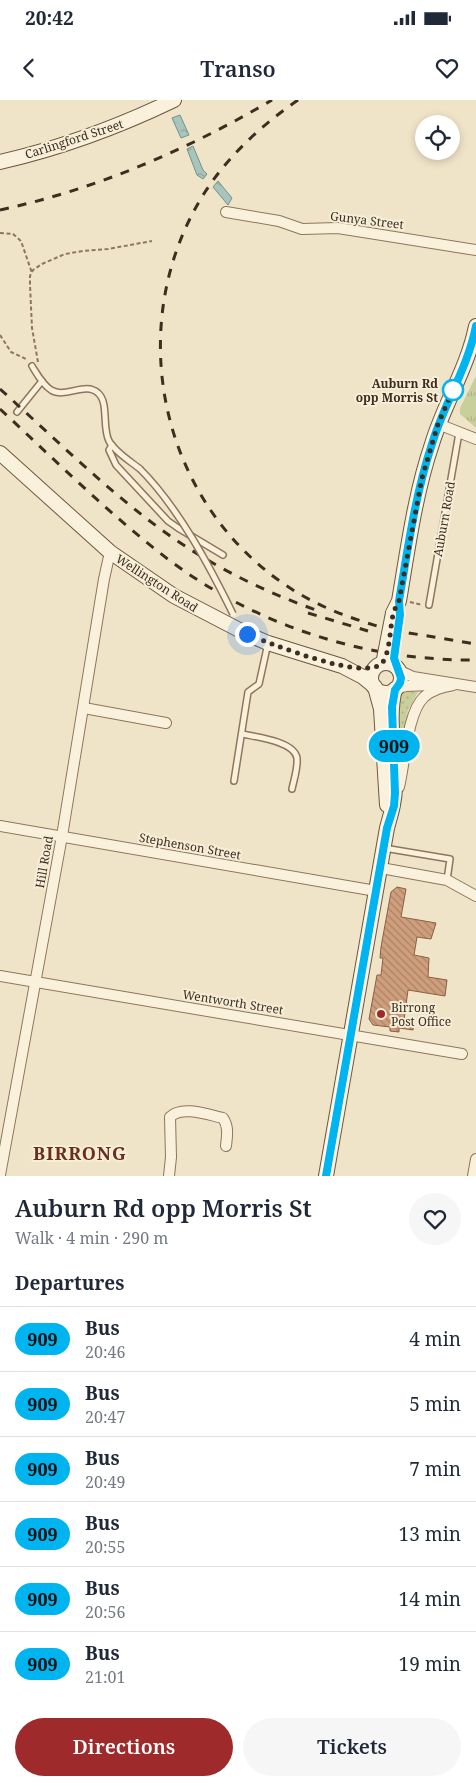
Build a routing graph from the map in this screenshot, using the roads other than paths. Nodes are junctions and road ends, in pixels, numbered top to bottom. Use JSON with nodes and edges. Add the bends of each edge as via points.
{"nodes":[{"id":1,"x":174,"y":100,"type":"edge"},
{"id":2,"x":0,"y":162,"type":"edge"},
{"id":3,"x":226,"y":212,"type":"dead end"},
{"id":4,"x":476,"y":250,"type":"edge"},
{"id":5,"x":476,"y":326,"type":"edge"},
{"id":6,"x":32,"y":366,"type":"road end"},
{"id":7,"x":42,"y":381,"type":"junction"},
{"id":8,"x":17,"y":412,"type":"dead end"},
{"id":9,"x":438,"y":424,"type":"junction"},
{"id":10,"x":460,"y":433,"type":"junction"},
{"id":11,"x":476,"y":439,"type":"edge"},
{"id":12,"x":112,"y":445,"type":"junction"},
{"id":13,"x":0,"y":453,"type":"edge"},
{"id":14,"x":110,"y":552,"type":"junction"},
{"id":15,"x":223,"y":555,"type":"dead end"},
{"id":16,"x":426,"y":605,"type":"road end"},
{"id":17,"x":230,"y":619,"type":"junction"},
{"id":18,"x":268,"y":643,"type":"junction"},
{"id":19,"x":388,"y":665,"type":"junction"},
{"id":20,"x":342,"y":666,"type":"junction"},
{"id":21,"x":450,"y":684,"type":"junction"},
{"id":22,"x":375,"y":686,"type":"junction"},
{"id":23,"x":476,"y":688,"type":"edge"},
{"id":24,"x":396,"y":689,"type":"junction"},
{"id":25,"x":84,"y":708,"type":"junction"},
{"id":26,"x":166,"y":723,"type":"dead end"},
{"id":27,"x":242,"y":734,"type":"junction"},
{"id":28,"x":234,"y":781,"type":"dead end"},
{"id":29,"x":292,"y":789,"type":"dead end"},
{"id":30,"x":394,"y":806,"type":"junction"},
{"id":31,"x":0,"y":826,"type":"edge"},
{"id":32,"x":387,"y":828,"type":"junction"},
{"id":33,"x":62,"y":836,"type":"junction"},
{"id":34,"x":384,"y":848,"type":"junction"},
{"id":35,"x":381,"y":868,"type":"junction"},
{"id":36,"x":447,"y":880,"type":"junction"},
{"id":37,"x":376,"y":891,"type":"junction"},
{"id":38,"x":476,"y":896,"type":"edge"},
{"id":39,"x":0,"y":976,"type":"edge"},
{"id":40,"x":35,"y":982,"type":"junction"},
{"id":41,"x":352,"y":1034,"type":"junction"},
{"id":42,"x":462,"y":1054,"type":"dead end"},
{"id":43,"x":226,"y":1146,"type":"dead end"},
{"id":44,"x":476,"y":1159,"type":"edge"},
{"id":45,"x":0,"y":1175,"type":"edge"},
{"id":46,"x":168,"y":1176,"type":"edge"},
{"id":47,"x":326,"y":1176,"type":"edge"},
{"id":48,"x":473,"y":1176,"type":"edge"}],
"edges":[{"from":1,"to":2,"type":"main road","name":"Carlingford Street","via":[[88,137]]},
{"from":3,"to":4,"type":"street","name":"Gunya Street","via":[[279,221],[302,229],[338,228]]},
{"from":5,"to":9,"type":"main road","via":[[468,354]]},
{"from":6,"to":7,"type":"lane"},
{"from":7,"to":8,"type":"lane"},
{"from":7,"to":12,"type":"lane","via":[[59,393],[88,389],[98,392],[103,400],[106,434]]},
{"from":9,"to":10,"type":"street"},
{"from":9,"to":19,"type":"main road","bridge":true,"via":[[418,491],[401,608]]},
{"from":10,"to":11,"type":"street"},
{"from":10,"to":16,"type":"lane","name":"Auburn Road"},
{"from":12,"to":15,"type":"lane","via":[[109,450],[116,465],[168,521]]},
{"from":12,"to":17,"type":"lane","bridge":true,"via":[[140,469],[170,503],[216,581]]},
{"from":13,"to":14,"type":"main road","name":"Wellington Road"},
{"from":14,"to":17,"type":"main road","name":"Wellington Road","via":[[174,596]]},
{"from":14,"to":25,"type":"street","name":"Hill Road"},
{"from":17,"to":18,"type":"main road","name":"Wellington Road"},
{"from":18,"to":20,"type":"main road","name":"Wellington Road"},
{"from":18,"to":27,"type":"lane","via":[[259,684],[248,692]]},
{"from":19,"to":20,"type":"main road","name":"Wellington Road"},
{"from":19,"to":21,"type":"street","via":[[413,677]]},
{"from":19,"to":22,"type":"main road","via":[[372,674]]},
{"from":19,"to":24,"type":"main road","via":[[401,678]]},
{"from":20,"to":22,"type":"main road","name":"Wellington Road"},
{"from":21,"to":23,"type":"street"},
{"from":21,"to":24,"type":"street"},
{"from":21,"to":30,"type":"street","via":[[429,693],[416,708]]},
{"from":22,"to":24,"type":"main road","via":[[385,692]]},
{"from":22,"to":32,"type":"main road","via":[[381,709]]},
{"from":24,"to":30,"type":"main road","via":[[392,707]]},
{"from":25,"to":26,"type":"street"},
{"from":25,"to":33,"type":"street","name":"Hill Road"},
{"from":27,"to":28,"type":"lane"},
{"from":27,"to":29,"type":"lane","via":[[271,740],[293,750],[297,765]]},
{"from":30,"to":32,"type":"main road"},
{"from":31,"to":33,"type":"street","name":"Stephenson Street"},
{"from":32,"to":34,"type":"main road"},
{"from":33,"to":37,"type":"street","name":"Stephenson Street"},
{"from":33,"to":40,"type":"street","name":"Hill Road"},
{"from":34,"to":35,"type":"main road"},
{"from":34,"to":36,"type":"lane","via":[[450,859]]},
{"from":35,"to":36,"type":"street"},
{"from":35,"to":37,"type":"main road"},
{"from":36,"to":38,"type":"street"},
{"from":37,"to":41,"type":"main road"},
{"from":39,"to":40,"type":"street","name":"Wentworth Street"},
{"from":40,"to":41,"type":"street","name":"Wentworth Street"},
{"from":40,"to":45,"type":"street","name":"Hill Road"},
{"from":41,"to":42,"type":"street","name":"Wentworth Street"},
{"from":41,"to":47,"type":"main road"},
{"from":43,"to":46,"type":"street","via":[[228,1130],[223,1118],[192,1112],[174,1113],[170,1117]]},
{"from":44,"to":48,"type":"street"}]}
